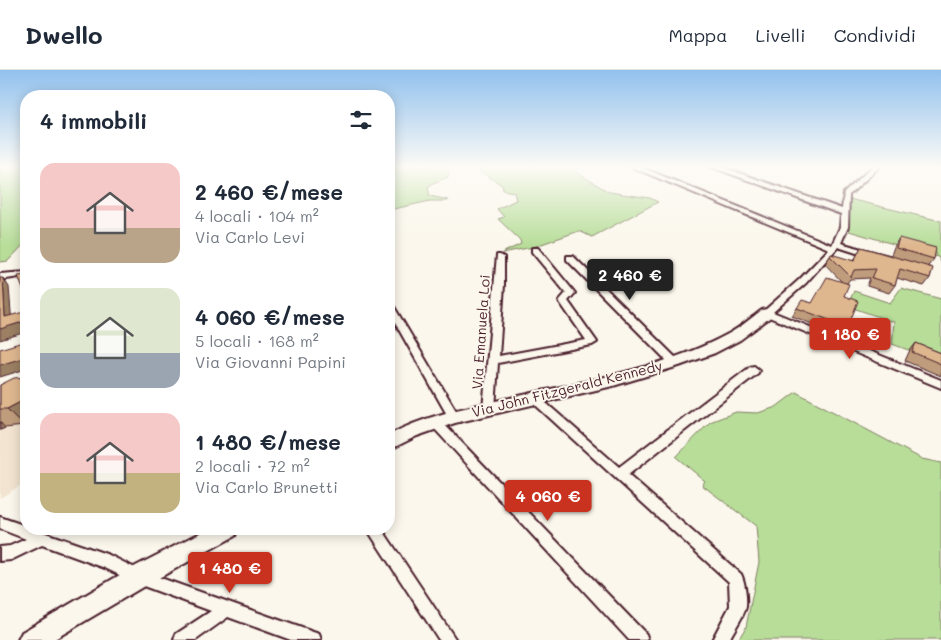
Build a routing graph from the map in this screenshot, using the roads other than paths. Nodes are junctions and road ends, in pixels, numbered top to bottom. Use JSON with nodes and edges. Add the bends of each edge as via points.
{"nodes":[{"id":1,"x":700,"y":193,"type":"edge"},
{"id":2,"x":787,"y":193,"type":"edge"},
{"id":3,"x":847,"y":193,"type":"edge"},
{"id":4,"x":845,"y":213,"type":"junction"},
{"id":5,"x":836,"y":246,"type":"junction"},
{"id":6,"x":536,"y":250,"type":"dead end"},
{"id":7,"x":500,"y":257,"type":"dead end"},
{"id":8,"x":570,"y":258,"type":"dead end"},
{"id":9,"x":882,"y":258,"type":"edge"},
{"id":10,"x":20,"y":275,"type":"edge"},
{"id":11,"x":0,"y":277,"type":"edge"},
{"id":12,"x":768,"y":313,"type":"junction"},
{"id":13,"x":395,"y":315,"type":"edge"},
{"id":14,"x":493,"y":360,"type":"junction"},
{"id":15,"x":674,"y":362,"type":"junction"},
{"id":16,"x":754,"y":370,"type":"dead end"},
{"id":17,"x":941,"y":384,"type":"edge"},
{"id":18,"x":534,"y":399,"type":"junction"},
{"id":19,"x":489,"y":409,"type":"junction"},
{"id":20,"x":454,"y":417,"type":"junction"},
{"id":21,"x":436,"y":423,"type":"junction"},
{"id":22,"x":395,"y":439,"type":"edge"},
{"id":23,"x":619,"y":475,"type":"junction"},
{"id":24,"x":0,"y":523,"type":"edge"},
{"id":25,"x":20,"y":530,"type":"edge"},
{"id":26,"x":33,"y":535,"type":"edge"},
{"id":27,"x":217,"y":535,"type":"edge"},
{"id":28,"x":378,"y":535,"type":"edge"},
{"id":29,"x":41,"y":538,"type":"junction"},
{"id":30,"x":0,"y":554,"type":"edge"},
{"id":31,"x":138,"y":577,"type":"junction"},
{"id":32,"x":227,"y":609,"type":"junction"},
{"id":33,"x":30,"y":640,"type":"edge"},
{"id":34,"x":182,"y":640,"type":"edge"},
{"id":35,"x":313,"y":640,"type":"edge"},
{"id":36,"x":448,"y":640,"type":"edge"},
{"id":37,"x":640,"y":640,"type":"edge"},
{"id":38,"x":720,"y":640,"type":"edge"}],
"edges":[{"from":1,"to":5,"type":"street"},
{"from":2,"to":4,"type":"street"},
{"from":3,"to":4,"type":"street"},
{"from":4,"to":5,"type":"street","via":[[844,227]]},
{"from":5,"to":9,"type":"street"},
{"from":5,"to":12,"type":"street"},
{"from":6,"to":14,"type":"street","via":[[571,294],[563,301],[592,342]]},
{"from":7,"to":14,"type":"street","name":"Via Emanuela Loi"},
{"from":8,"to":15,"type":"street"},
{"from":10,"to":11,"type":"street"},
{"from":12,"to":15,"type":"street","name":"Via John Fitzgerald Kennedy","via":[[735,337]]},
{"from":12,"to":17,"type":"street"},
{"from":13,"to":20,"type":"street"},
{"from":14,"to":19,"type":"street","name":"Via Emanuela Loi"},
{"from":15,"to":18,"type":"street","name":"Via John Fitzgerald Kennedy"},
{"from":16,"to":23,"type":"street"},
{"from":18,"to":19,"type":"street","name":"Via John Fitzgerald Kennedy"},
{"from":18,"to":23,"type":"street"},
{"from":19,"to":20,"type":"street","name":"Via John Fitzgerald Kennedy"},
{"from":20,"to":21,"type":"street","name":"Via John Fitzgerald Kennedy"},
{"from":21,"to":22,"type":"street","name":"Via John Fitzgerald Kennedy"},
{"from":21,"to":37,"type":"street"},
{"from":23,"to":38,"type":"street","via":[[736,579],[738,607]]},
{"from":24,"to":25,"type":"street"},
{"from":26,"to":29,"type":"street"},
{"from":27,"to":31,"type":"street"},
{"from":28,"to":36,"type":"street"},
{"from":29,"to":30,"type":"street","via":[[24,548]]},
{"from":29,"to":31,"type":"street","via":[[109,562]]},
{"from":31,"to":32,"type":"street"},
{"from":31,"to":33,"type":"street"},
{"from":32,"to":34,"type":"street"},
{"from":32,"to":35,"type":"street"}]}
